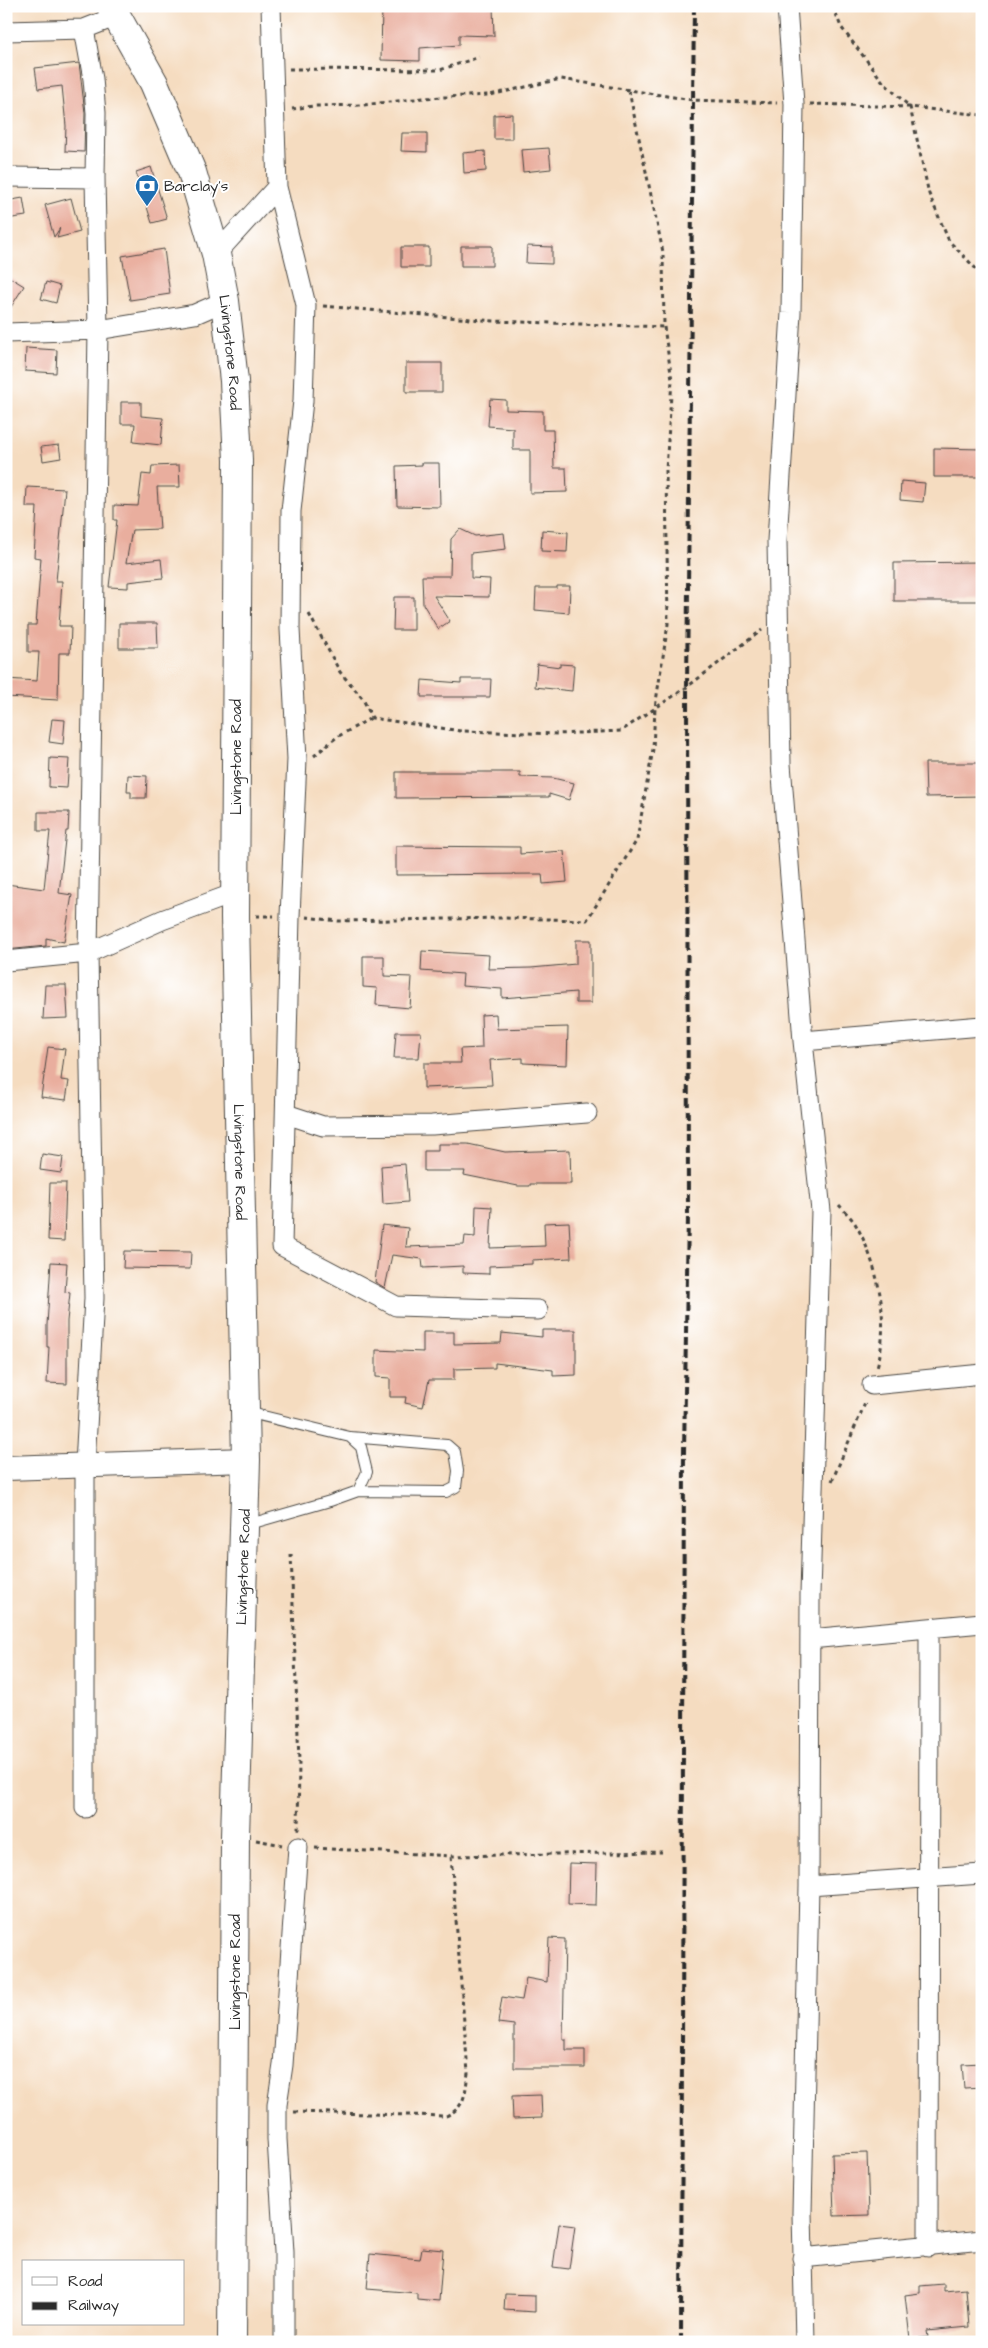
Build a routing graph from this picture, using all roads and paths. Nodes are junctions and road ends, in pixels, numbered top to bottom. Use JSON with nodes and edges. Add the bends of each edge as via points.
{"nodes":[{"id":1,"x":271,"y":6,"type":"edge"},
{"id":2,"x":787,"y":6,"type":"edge"},
{"id":3,"x":833,"y":6,"type":"edge"},
{"id":4,"x":114,"y":11,"type":"edge"},
{"id":5,"x":84,"y":29,"type":"junction"},
{"id":6,"x":6,"y":31,"type":"edge"},
{"id":7,"x":479,"y":57,"type":"dead end"},
{"id":8,"x":272,"y":69,"type":"junction"},
{"id":9,"x":629,"y":92,"type":"junction"},
{"id":10,"x":794,"y":104,"type":"junction"},
{"id":11,"x":910,"y":107,"type":"junction"},
{"id":12,"x":275,"y":112,"type":"junction"},
{"id":13,"x":982,"y":115,"type":"edge"},
{"id":14,"x":6,"y":177,"type":"edge"},
{"id":15,"x":95,"y":178,"type":"junction"},
{"id":16,"x":277,"y":187,"type":"junction"},
{"id":17,"x":216,"y":254,"type":"junction"},
{"id":18,"x":982,"y":275,"type":"edge"},
{"id":19,"x":225,"y":301,"type":"junction"},
{"id":20,"x":306,"y":305,"type":"junction"},
{"id":21,"x":664,"y":327,"type":"junction"},
{"id":22,"x":98,"y":330,"type":"junction"},
{"id":23,"x":6,"y":333,"type":"edge"},
{"id":24,"x":307,"y":612,"type":"dead end"},
{"id":25,"x":779,"y":618,"type":"junction"},
{"id":26,"x":655,"y":708,"type":"junction"},
{"id":27,"x":372,"y":718,"type":"junction"},
{"id":28,"x":297,"y":759,"type":"junction"},
{"id":29,"x":235,"y":905,"type":"junction"},
{"id":30,"x":290,"y":916,"type":"junction"},
{"id":31,"x":88,"y":953,"type":"junction"},
{"id":32,"x":6,"y":962,"type":"edge"},
{"id":33,"x":982,"y":1026,"type":"edge"},
{"id":34,"x":803,"y":1041,"type":"junction"},
{"id":35,"x":588,"y":1113,"type":"dead end"},
{"id":36,"x":286,"y":1114,"type":"junction"},
{"id":37,"x":817,"y":1180,"type":"junction"},
{"id":38,"x":538,"y":1310,"type":"dead end"},
{"id":39,"x":982,"y":1374,"type":"edge"},
{"id":40,"x":872,"y":1384,"type":"junction"},
{"id":41,"x":245,"y":1412,"type":"junction"},
{"id":42,"x":350,"y":1437,"type":"junction"},
{"id":43,"x":246,"y":1460,"type":"junction"},
{"id":44,"x":85,"y":1465,"type":"junction"},
{"id":45,"x":6,"y":1468,"type":"edge"},
{"id":46,"x":831,"y":1483,"type":"dead end"},
{"id":47,"x":358,"y":1491,"type":"junction"},
{"id":48,"x":244,"y":1526,"type":"junction"},
{"id":49,"x":291,"y":1554,"type":"dead end"},
{"id":50,"x":982,"y":1623,"type":"edge"},
{"id":51,"x":929,"y":1628,"type":"junction"},
{"id":52,"x":810,"y":1639,"type":"junction"},
{"id":53,"x":85,"y":1808,"type":"dead end"},
{"id":54,"x":235,"y":1837,"type":"junction"},
{"id":55,"x":298,"y":1848,"type":"junction"},
{"id":56,"x":662,"y":1852,"type":"dead end"},
{"id":57,"x":451,"y":1856,"type":"junction"},
{"id":58,"x":982,"y":1874,"type":"edge"},
{"id":59,"x":928,"y":1879,"type":"junction"},
{"id":60,"x":809,"y":1886,"type":"junction"},
{"id":61,"x":278,"y":2112,"type":"junction"},
{"id":62,"x":982,"y":2240,"type":"edge"},
{"id":63,"x":928,"y":2247,"type":"junction"},
{"id":64,"x":802,"y":2258,"type":"junction"},
{"id":65,"x":232,"y":2342,"type":"edge"},
{"id":66,"x":284,"y":2342,"type":"edge"},
{"id":67,"x":805,"y":2342,"type":"edge"}],
"edges":[{"from":1,"to":8,"type":"street"},
{"from":2,"to":10,"type":"street"},
{"from":3,"to":11,"type":"path","via":[[841,27],[857,48],[884,83]]},
{"from":4,"to":5,"type":"street"},
{"from":4,"to":17,"type":"highway","name":"Livingstone Road","via":[[154,83],[192,172]]},
{"from":5,"to":6,"type":"street"},
{"from":5,"to":15,"type":"street","via":[[96,113]]},
{"from":7,"to":8,"type":"path","via":[[440,70]]},
{"from":8,"to":12,"type":"street"},
{"from":9,"to":10,"type":"path","via":[[692,100]]},
{"from":9,"to":12,"type":"path","via":[[560,79],[490,95],[314,106]]},
{"from":9,"to":21,"type":"path","via":[[663,252]]},
{"from":10,"to":11,"type":"path"},
{"from":10,"to":25,"type":"street","via":[[791,313],[777,541]]},
{"from":11,"to":13,"type":"path"},
{"from":11,"to":18,"type":"path","via":[[929,194],[949,241]]},
{"from":12,"to":16,"type":"street"},
{"from":14,"to":15,"type":"street"},
{"from":15,"to":22,"type":"street"},
{"from":16,"to":17,"type":"street"},
{"from":16,"to":20,"type":"street"},
{"from":17,"to":19,"type":"highway","name":"Livingstone Road"},
{"from":19,"to":22,"type":"street","via":[[195,314]]},
{"from":19,"to":29,"type":"highway","name":"Livingstone Road","via":[[238,460]]},
{"from":20,"to":21,"type":"path","via":[[494,321]]},
{"from":20,"to":28,"type":"street","via":[[303,401],[291,511],[290,629]]},
{"from":21,"to":26,"type":"path","via":[[672,380],[666,470],[668,624]]},
{"from":22,"to":23,"type":"street"},
{"from":22,"to":31,"type":"street"},
{"from":24,"to":27,"type":"path","via":[[340,672],[363,699]]},
{"from":25,"to":26,"type":"path"},
{"from":25,"to":34,"type":"street","via":[[781,764]]},
{"from":26,"to":27,"type":"path","via":[[621,730],[557,734],[461,731]]},
{"from":26,"to":30,"type":"path","via":[[654,749],[637,840],[586,920],[338,921]]},
{"from":27,"to":28,"type":"path","via":[[337,737],[316,755]]},
{"from":28,"to":30,"type":"street"},
{"from":29,"to":30,"type":"path"},
{"from":29,"to":31,"type":"street","via":[[178,914]]},
{"from":29,"to":41,"type":"highway","name":"Livingstone Road"},
{"from":30,"to":36,"type":"street"},
{"from":31,"to":32,"type":"street"},
{"from":31,"to":44,"type":"street","via":[[94,1298]]},
{"from":33,"to":34,"type":"street"},
{"from":34,"to":37,"type":"street"},
{"from":35,"to":36,"type":"street","via":[[432,1125],[323,1126]]},
{"from":36,"to":38,"type":"street","via":[[282,1246],[396,1306]]},
{"from":37,"to":40,"type":"path","via":[[856,1224],[871,1260],[884,1314],[880,1358]]},
{"from":37,"to":52,"type":"street","via":[[821,1211]]},
{"from":39,"to":40,"type":"street"},
{"from":40,"to":46,"type":"path"},
{"from":41,"to":42,"type":"lane"},
{"from":41,"to":43,"type":"highway","name":"Livingstone Road"},
{"from":42,"to":47,"type":"lane","via":[[361,1447],[367,1472]]},
{"from":42,"to":47,"type":"lane","via":[[447,1445],[455,1452],[458,1471],[456,1487],[446,1492]]},
{"from":43,"to":44,"type":"street"},
{"from":43,"to":48,"type":"highway","name":"Livingstone Road"},
{"from":44,"to":45,"type":"street"},
{"from":44,"to":53,"type":"street"},
{"from":47,"to":48,"type":"lane"},
{"from":48,"to":54,"type":"highway","name":"Livingstone Road"},
{"from":49,"to":55,"type":"path"},
{"from":50,"to":51,"type":"street"},
{"from":51,"to":52,"type":"street"},
{"from":51,"to":59,"type":"street"},
{"from":52,"to":60,"type":"street"},
{"from":54,"to":55,"type":"path"},
{"from":54,"to":65,"type":"highway","name":"Livingstone Road"},
{"from":55,"to":57,"type":"path"},
{"from":55,"to":61,"type":"street"},
{"from":56,"to":57,"type":"path"},
{"from":57,"to":61,"type":"path","via":[[468,2073],[458,2111],[446,2116]]},
{"from":58,"to":59,"type":"street"},
{"from":59,"to":60,"type":"street"},
{"from":59,"to":63,"type":"street"},
{"from":60,"to":64,"type":"street"},
{"from":61,"to":66,"type":"street"},
{"from":62,"to":63,"type":"street"},
{"from":63,"to":64,"type":"street"},
{"from":64,"to":67,"type":"street"}]}
